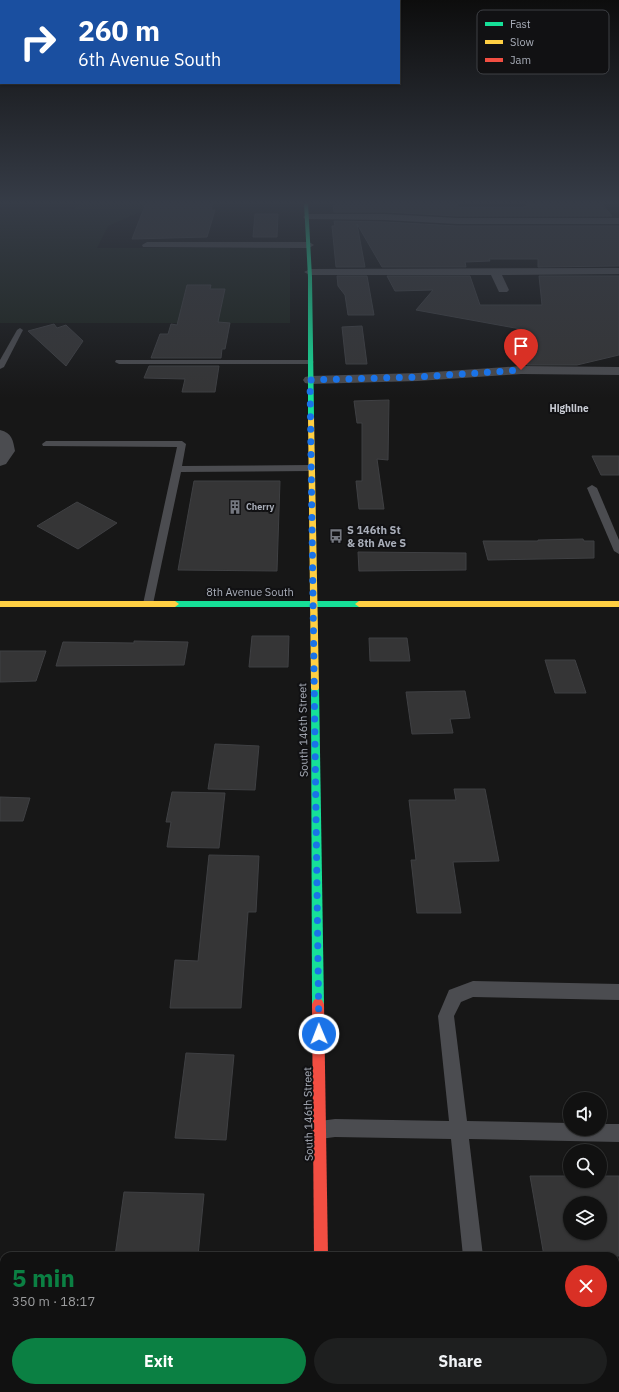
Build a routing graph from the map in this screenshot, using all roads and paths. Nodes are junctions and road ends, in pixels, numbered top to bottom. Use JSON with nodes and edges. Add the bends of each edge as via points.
{"nodes":[{"id":1,"x":310,"y":268,"type":"edge"},
{"id":2,"x":495,"y":271,"type":"junction"},
{"id":3,"x":619,"y":271,"type":"edge"},
{"id":4,"x":310,"y":272,"type":"junction"},
{"id":5,"x":503,"y":290,"type":"dead end"},
{"id":6,"x":20,"y":330,"type":"dead end"},
{"id":7,"x":119,"y":362,"type":"dead end"},
{"id":8,"x":310,"y":362,"type":"junction"},
{"id":9,"x":0,"y":367,"type":"edge"},
{"id":10,"x":619,"y":371,"type":"edge"},
{"id":11,"x":310,"y":380,"type":"junction"},
{"id":12,"x":0,"y":435,"type":"edge"},
{"id":13,"x":46,"y":444,"type":"dead end"},
{"id":14,"x":0,"y":461,"type":"edge"},
{"id":15,"x":311,"y":468,"type":"junction"},
{"id":16,"x":177,"y":469,"type":"junction"},
{"id":17,"x":592,"y":488,"type":"dead end"},
{"id":18,"x":619,"y":551,"type":"edge"},
{"id":19,"x":0,"y":604,"type":"edge"},
{"id":20,"x":148,"y":604,"type":"junction"},
{"id":21,"x":314,"y":604,"type":"junction"},
{"id":22,"x":619,"y":604,"type":"edge"},
{"id":23,"x":619,"y":992,"type":"edge"},
{"id":24,"x":320,"y":1130,"type":"junction"},
{"id":25,"x":459,"y":1131,"type":"junction"},
{"id":26,"x":619,"y":1133,"type":"edge"},
{"id":27,"x":321,"y":1252,"type":"edge"},
{"id":28,"x":473,"y":1252,"type":"edge"}],
"edges":[{"from":1,"to":4,"type":"street","name":"South 146th Street"},
{"from":2,"to":3,"type":"street"},
{"from":2,"to":4,"type":"street"},
{"from":2,"to":5,"type":"street"},
{"from":4,"to":8,"type":"street","name":"South 146th Street"},
{"from":6,"to":9,"type":"lane"},
{"from":7,"to":8,"type":"lane"},
{"from":8,"to":11,"type":"street","name":"South 146th Street"},
{"from":10,"to":11,"type":"street","via":[[521,370],[425,377]]},
{"from":11,"to":15,"type":"street","name":"South 146th Street"},
{"from":12,"to":14,"type":"street","via":[[5,439],[7,452]]},
{"from":13,"to":16,"type":"lane","via":[[182,444]]},
{"from":15,"to":16,"type":"lane"},
{"from":15,"to":21,"type":"street","name":"South 146th Street"},
{"from":16,"to":20,"type":"lane"},
{"from":17,"to":18,"type":"lane"},
{"from":19,"to":20,"type":"street","name":"8th Avenue South"},
{"from":20,"to":21,"type":"street","name":"8th Avenue South"},
{"from":21,"to":22,"type":"street","name":"8th Avenue South"},
{"from":21,"to":24,"type":"street","name":"South 146th Street"},
{"from":23,"to":25,"type":"lane","via":[[473,989],[455,996],[446,1016]]},
{"from":24,"to":25,"type":"lane","via":[[335,1128]]},
{"from":24,"to":27,"type":"street","name":"South 146th Street"},
{"from":25,"to":26,"type":"lane"},
{"from":25,"to":28,"type":"lane"}]}
